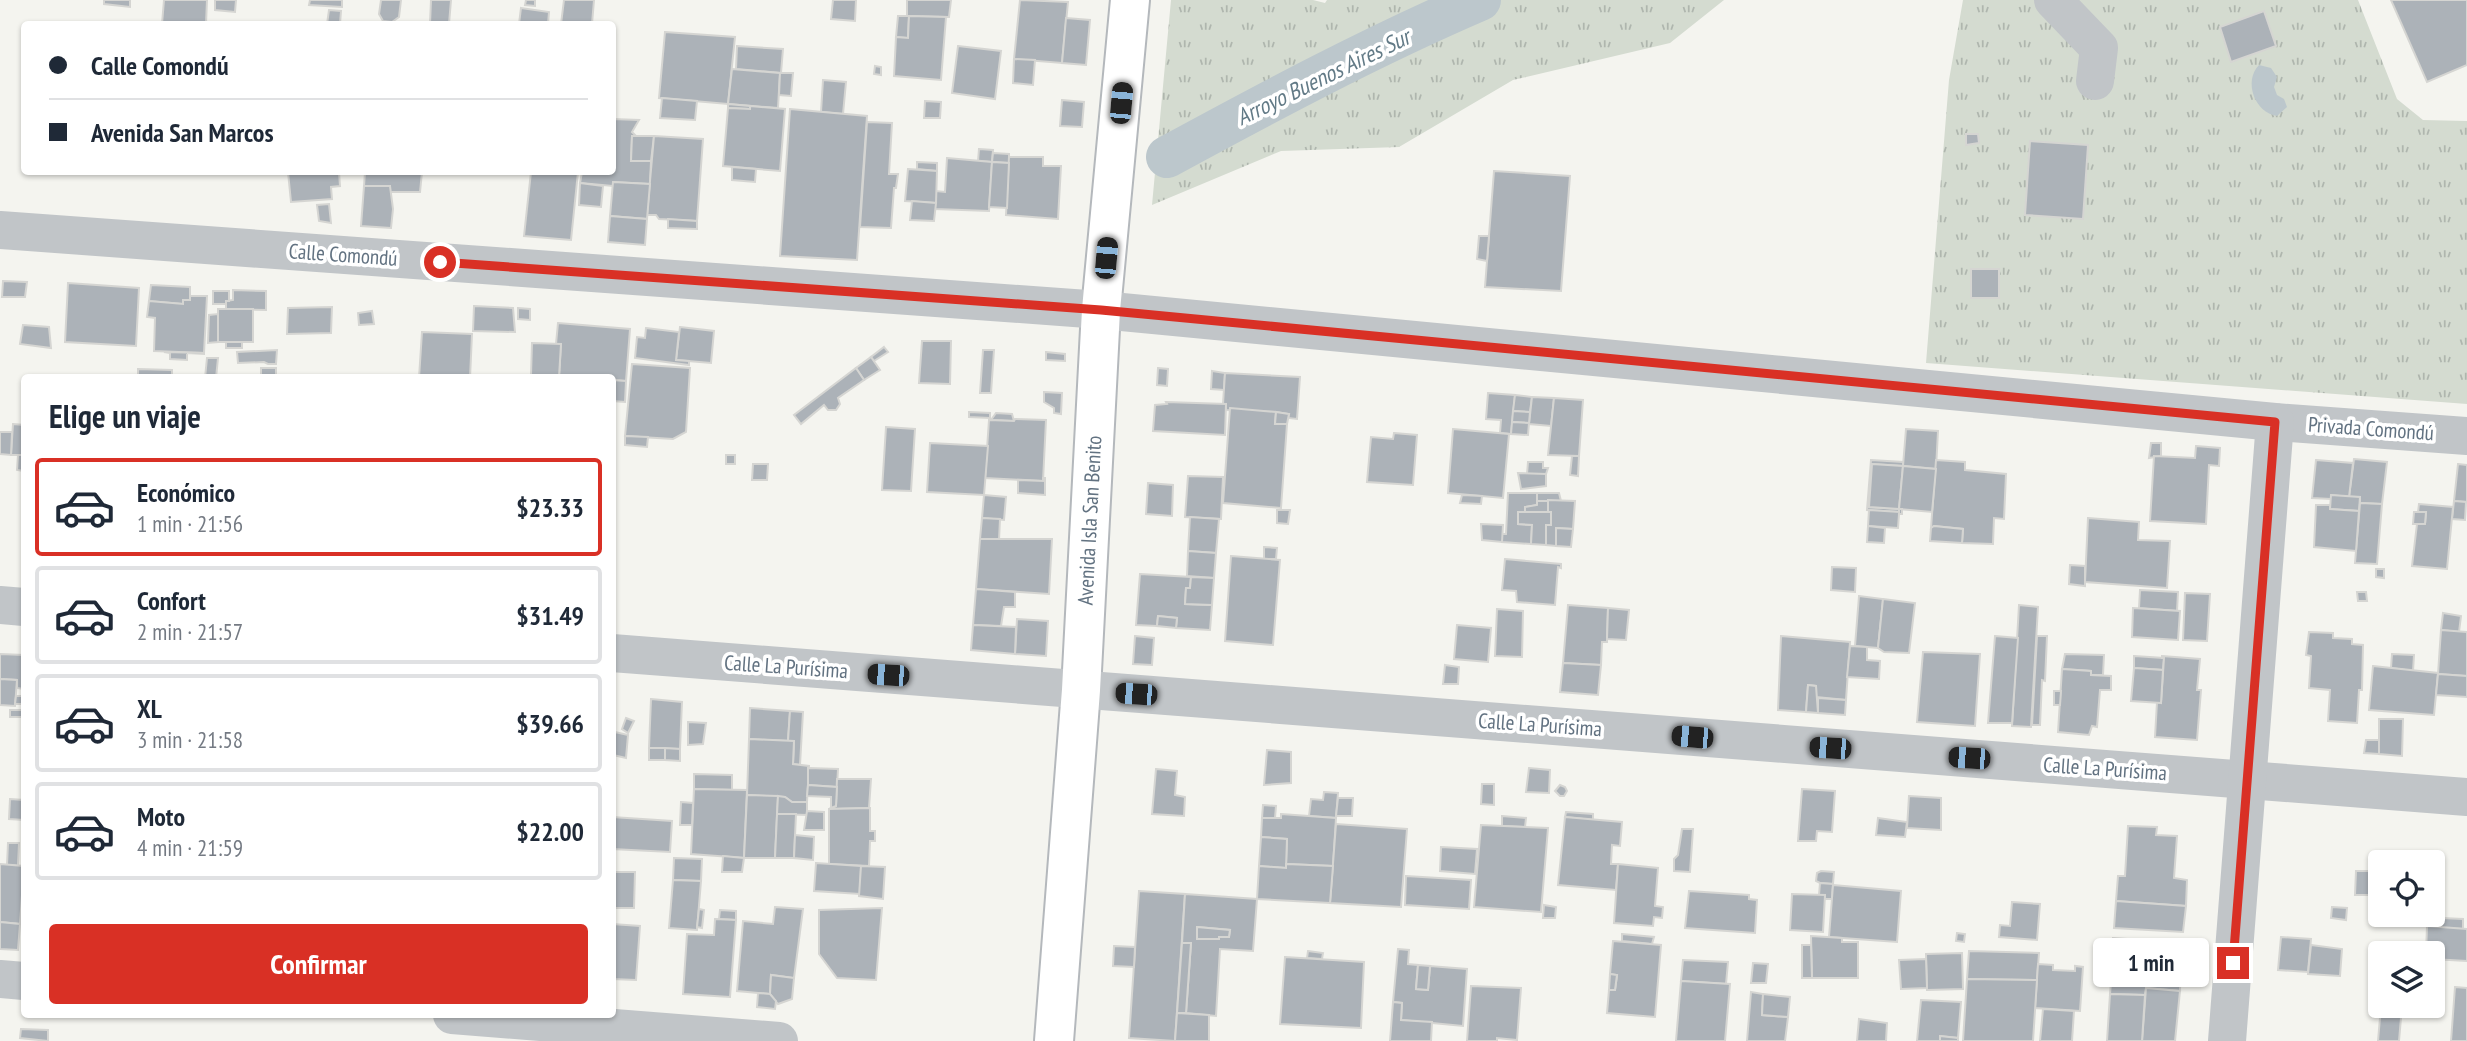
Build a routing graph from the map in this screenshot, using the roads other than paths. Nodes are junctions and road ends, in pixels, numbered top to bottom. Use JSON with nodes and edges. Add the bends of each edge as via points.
{"nodes":[{"id":1,"x":1130,"y":0,"type":"edge"},
{"id":2,"x":2053,"y":0,"type":"edge"},
{"id":3,"x":2095,"y":81,"type":"dead end"},
{"id":4,"x":0,"y":230,"type":"edge"},
{"id":5,"x":1101,"y":310,"type":"junction"},
{"id":6,"x":2275,"y":422,"type":"junction"},
{"id":7,"x":2467,"y":436,"type":"edge"},
{"id":8,"x":0,"y":605,"type":"edge"},
{"id":9,"x":21,"y":607,"type":"edge"},
{"id":10,"x":616,"y":653,"type":"edge"},
{"id":11,"x":1081,"y":690,"type":"junction"},
{"id":12,"x":2247,"y":780,"type":"junction"},
{"id":13,"x":2467,"y":797,"type":"edge"},
{"id":14,"x":0,"y":979,"type":"edge"},
{"id":15,"x":21,"y":981,"type":"edge"},
{"id":16,"x":490,"y":1018,"type":"edge"},
{"id":17,"x":779,"y":1041,"type":"edge"},
{"id":18,"x":1054,"y":1041,"type":"edge"},
{"id":19,"x":2227,"y":1041,"type":"edge"}],
"edges":[{"from":1,"to":5,"type":"main road","name":"Avenida Isla San Benito"},
{"from":2,"to":3,"type":"street","via":[[2099,48]]},
{"from":4,"to":5,"type":"street","name":"Calle Comondú"},
{"from":5,"to":6,"type":"street","name":"Calle Comondú"},
{"from":5,"to":11,"type":"main road","name":"Avenida Isla San Benito"},
{"from":6,"to":7,"type":"street","name":"Privada Comondú"},
{"from":6,"to":12,"type":"street"},
{"from":8,"to":9,"type":"street"},
{"from":10,"to":11,"type":"street","name":"Calle La Purísima"},
{"from":11,"to":12,"type":"street","name":"Calle La Purísima"},
{"from":11,"to":18,"type":"main road","name":"Avenida Isla San Benito"},
{"from":12,"to":13,"type":"street","name":"Calle La Purísima"},
{"from":12,"to":19,"type":"street"},
{"from":14,"to":15,"type":"street"},
{"from":16,"to":17,"type":"street"}]}
